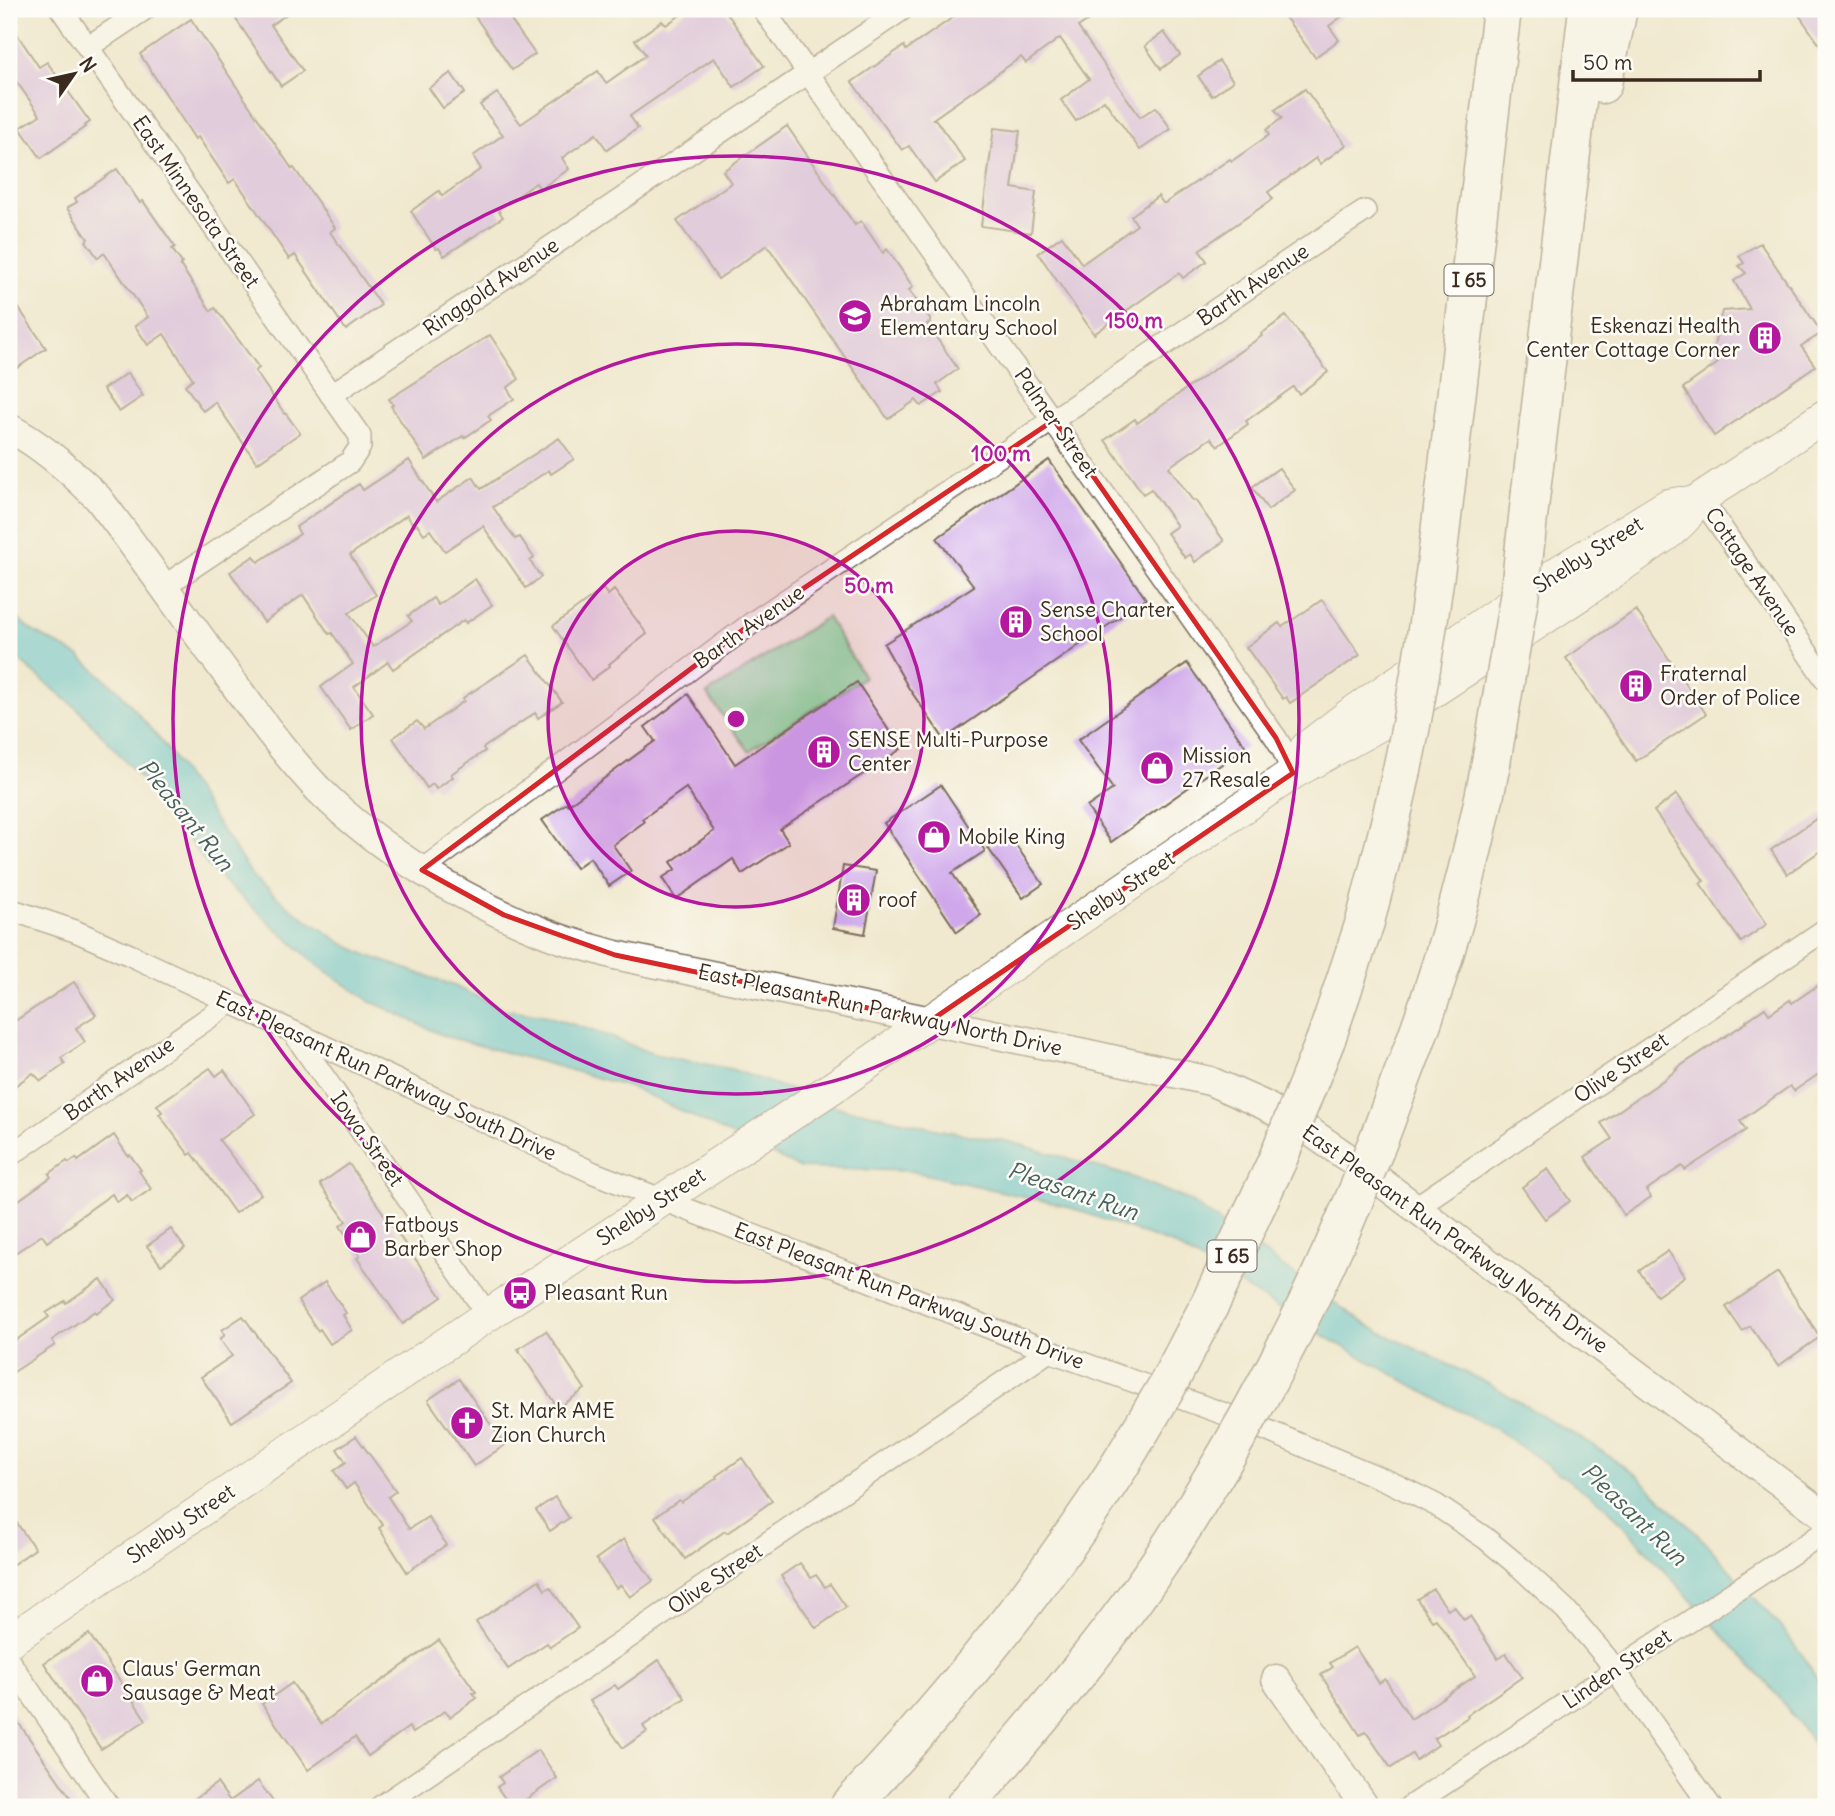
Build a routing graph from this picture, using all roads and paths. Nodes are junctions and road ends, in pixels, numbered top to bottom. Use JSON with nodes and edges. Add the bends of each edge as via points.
{"nodes":[{"id":1,"x":61,"y":9,"type":"edge"},
{"id":2,"x":145,"y":9,"type":"edge"},
{"id":3,"x":763,"y":9,"type":"edge"},
{"id":4,"x":903,"y":9,"type":"edge"},
{"id":5,"x":1502,"y":9,"type":"edge"},
{"id":6,"x":1588,"y":9,"type":"edge"},
{"id":7,"x":1618,"y":9,"type":"edge"},
{"id":8,"x":88,"y":47,"type":"junction"},
{"id":9,"x":809,"y":74,"type":"junction"},
{"id":10,"x":1365,"y":211,"type":"dead end"},
{"id":11,"x":1544,"y":371,"type":"junction"},
{"id":12,"x":331,"y":395,"type":"junction"},
{"id":13,"x":1826,"y":415,"type":"edge"},
{"id":14,"x":1054,"y":420,"type":"junction"},
{"id":15,"x":9,"y":428,"type":"edge"},
{"id":16,"x":1696,"y":501,"type":"junction"},
{"id":17,"x":163,"y":587,"type":"junction"},
{"id":18,"x":1826,"y":680,"type":"edge"},
{"id":19,"x":1293,"y":773,"type":"junction"},
{"id":20,"x":422,"y":870,"type":"junction"},
{"id":21,"x":9,"y":909,"type":"edge"},
{"id":22,"x":1826,"y":929,"type":"edge"},
{"id":23,"x":230,"y":1003,"type":"junction"},
{"id":24,"x":930,"y":1021,"type":"junction"},
{"id":25,"x":293,"y":1033,"type":"junction"},
{"id":26,"x":9,"y":1156,"type":"edge"},
{"id":27,"x":661,"y":1200,"type":"junction"},
{"id":28,"x":1416,"y":1207,"type":"junction"},
{"id":29,"x":488,"y":1314,"type":"junction"},
{"id":30,"x":1049,"y":1351,"type":"junction"},
{"id":31,"x":1826,"y":1517,"type":"edge"},
{"id":32,"x":1826,"y":1531,"type":"edge"},
{"id":33,"x":9,"y":1641,"type":"edge"},
{"id":34,"x":9,"y":1661,"type":"edge"},
{"id":35,"x":1614,"y":1671,"type":"junction"},
{"id":36,"x":1276,"y":1679,"type":"dead end"},
{"id":37,"x":109,"y":1807,"type":"edge"},
{"id":38,"x":380,"y":1807,"type":"edge"},
{"id":39,"x":849,"y":1807,"type":"edge"},
{"id":40,"x":964,"y":1807,"type":"edge"},
{"id":41,"x":1365,"y":1807,"type":"edge"},
{"id":42,"x":1409,"y":1807,"type":"edge"},
{"id":43,"x":1711,"y":1807,"type":"edge"}],
"edges":[{"from":1,"to":8,"type":"street","name":"East Minnesota Street"},
{"from":2,"to":8,"type":"street"},
{"from":3,"to":9,"type":"street","name":"Palmer Street"},
{"from":4,"to":9,"type":"street","name":"Ringgold Avenue"},
{"from":5,"to":39,"type":"highway","number":"I 65","bridge":true,"via":[[1416,703],[1362,933],[1326,1039],[1211,1302],[1120,1465],[1086,1519],[993,1642]]},
{"from":6,"to":11,"type":"highway"},
{"from":7,"to":11,"type":"highway"},
{"from":8,"to":12,"type":"street","name":"East Minnesota Street"},
{"from":9,"to":12,"type":"street","name":"Ringgold Avenue"},
{"from":9,"to":14,"type":"street","name":"Palmer Street"},
{"from":10,"to":14,"type":"street","name":"Barth Avenue"},
{"from":11,"to":40,"type":"highway","bridge":true,"via":[[1515,621],[1479,824],[1438,977],[1365,1174],[1258,1402],[1180,1533],[1095,1652]]},
{"from":12,"to":17,"type":"street","via":[[360,436],[360,447],[350,461]]},
{"from":13,"to":16,"type":"main road","name":"Shelby Street"},
{"from":14,"to":19,"type":"street","name":"Palmer Street","via":[[1276,738]]},
{"from":14,"to":20,"type":"street","name":"Barth Avenue","via":[[752,623]]},
{"from":15,"to":17,"type":"street","name":"East Pleasant Run Parkway North Drive","via":[[86,486]]},
{"from":16,"to":18,"type":"street","name":"Cottage Avenue"},
{"from":16,"to":19,"type":"main road","name":"Shelby Street","via":[[1684,521],[1581,594],[1397,715]]},
{"from":17,"to":20,"type":"street","name":"East Pleasant Run Parkway North Drive","via":[[288,756],[354,822]]},
{"from":19,"to":24,"type":"main road","name":"Shelby Street"},
{"from":20,"to":24,"type":"street","name":"East Pleasant Run Parkway North Drive","via":[[503,915],[615,955]]},
{"from":21,"to":23,"type":"street","name":"East Pleasant Run Parkway South Drive","via":[[75,931]]},
{"from":22,"to":28,"type":"street","name":"Olive Street"},
{"from":23,"to":25,"type":"street","name":"East Pleasant Run Parkway South Drive"},
{"from":23,"to":26,"type":"street","name":"Barth Avenue"},
{"from":24,"to":27,"type":"main road","name":"Shelby Street"},
{"from":24,"to":28,"type":"street","name":"East Pleasant Run Parkway North Drive","via":[[1210,1081],[1312,1133]]},
{"from":25,"to":27,"type":"street","name":"East Pleasant Run Parkway South Drive"},
{"from":25,"to":29,"type":"street","name":"Iowa Street"},
{"from":27,"to":29,"type":"main road","name":"Shelby Street"},
{"from":27,"to":30,"type":"street","name":"East Pleasant Run Parkway South Drive"},
{"from":28,"to":31,"type":"street","name":"East Pleasant Run Parkway North Drive"},
{"from":29,"to":33,"type":"main road","name":"Shelby Street"},
{"from":30,"to":35,"type":"street","name":"East Pleasant Run Parkway South Drive","via":[[1247,1422],[1436,1505],[1530,1576],[1581,1627]]},
{"from":30,"to":38,"type":"street","name":"Olive Street"},
{"from":32,"to":35,"type":"street","name":"Linden Street"},
{"from":34,"to":37,"type":"street"},
{"from":35,"to":42,"type":"street","name":"Linden Street"},
{"from":35,"to":43,"type":"street","name":"East Pleasant Run Parkway South Drive"},
{"from":36,"to":41,"type":"street"}]}
